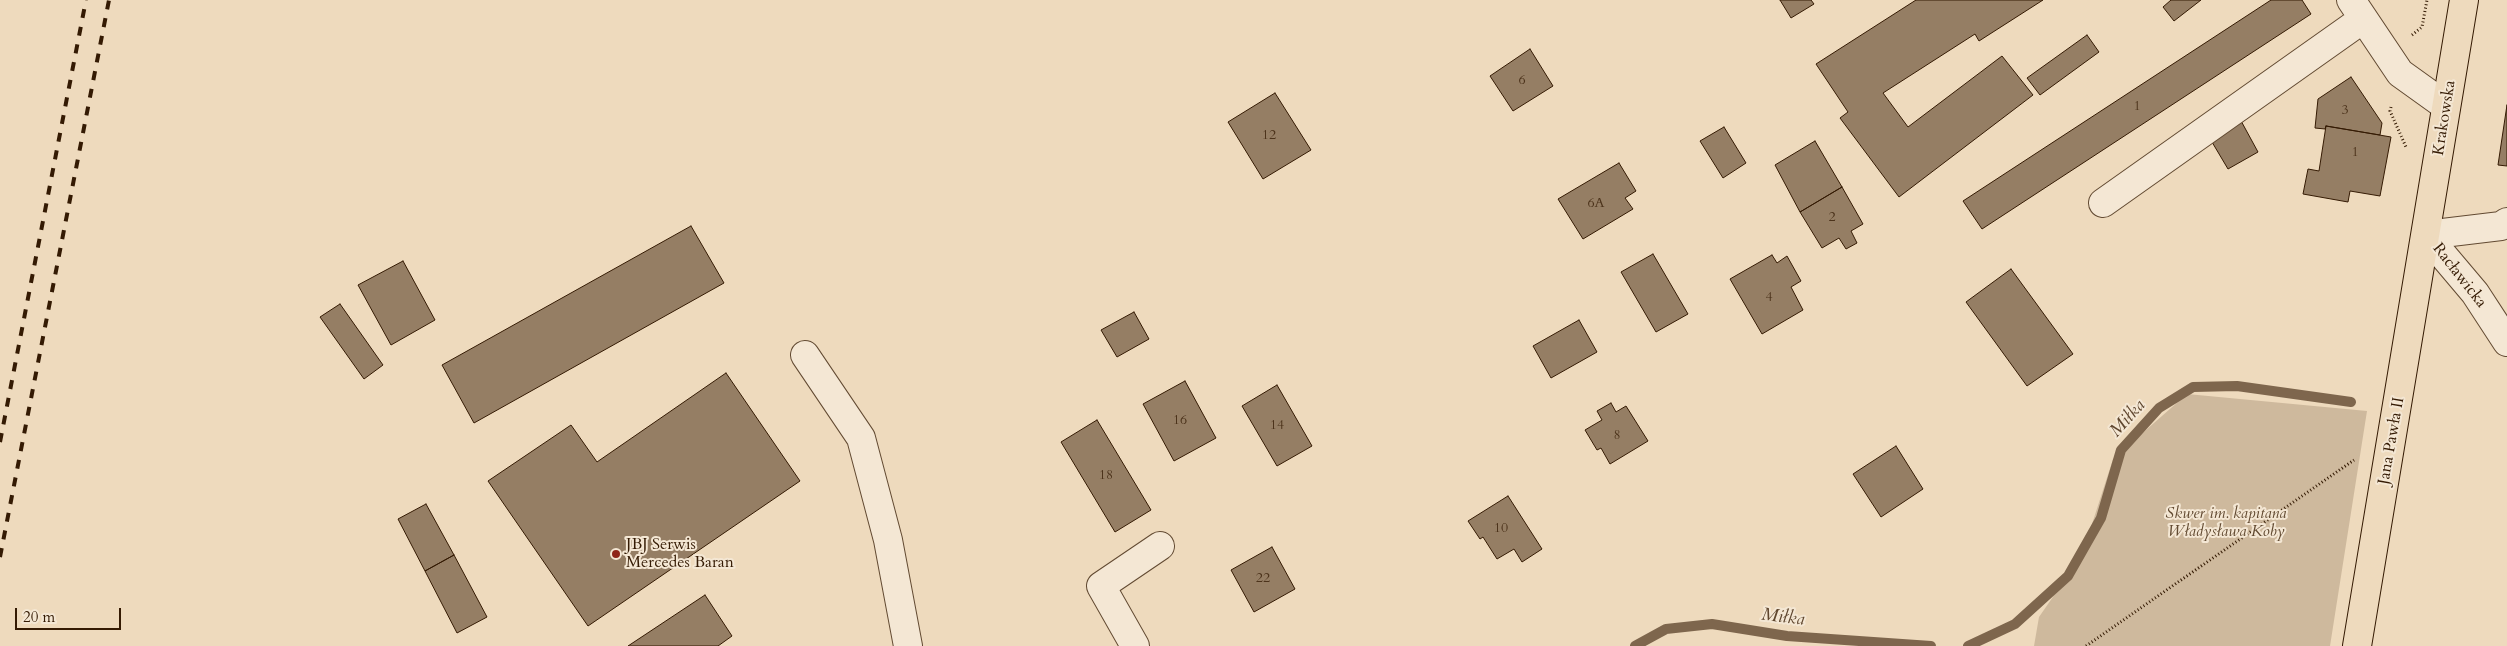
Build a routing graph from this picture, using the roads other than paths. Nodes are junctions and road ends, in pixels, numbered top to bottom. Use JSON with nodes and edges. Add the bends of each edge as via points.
{"nodes":[{"id":1,"x":2464,"y":0,"type":"edge"},
{"id":2,"x":2357,"y":9,"type":"edge"},
{"id":3,"x":2446,"y":106,"type":"junction"},
{"id":4,"x":2103,"y":202,"type":"dead end"},
{"id":5,"x":2507,"y":222,"type":"edge"},
{"id":6,"x":2426,"y":235,"type":"junction"},
{"id":7,"x":2507,"y":342,"type":"edge"},
{"id":8,"x":804,"y":355,"type":"dead end"},
{"id":9,"x":1160,"y":546,"type":"dead end"},
{"id":10,"x":908,"y":646,"type":"edge"},
{"id":11,"x":1135,"y":646,"type":"edge"},
{"id":12,"x":2357,"y":646,"type":"edge"}],
"edges":[{"from":1,"to":3,"type":"main road","name":"Krakowska"},
{"from":2,"to":3,"type":"street","via":[[2400,73]]},
{"from":2,"to":4,"type":"street"},
{"from":3,"to":6,"type":"main road","name":"Krakowska"},
{"from":5,"to":6,"type":"street","via":[[2501,226]]},
{"from":6,"to":7,"type":"street","name":"Racławicka","via":[[2475,293]]},
{"from":6,"to":12,"type":"main road","name":"Jana Pawła II"},
{"from":8,"to":10,"type":"street","via":[[861,438],[888,540]]},
{"from":9,"to":11,"type":"street","via":[[1101,586]]}]}
